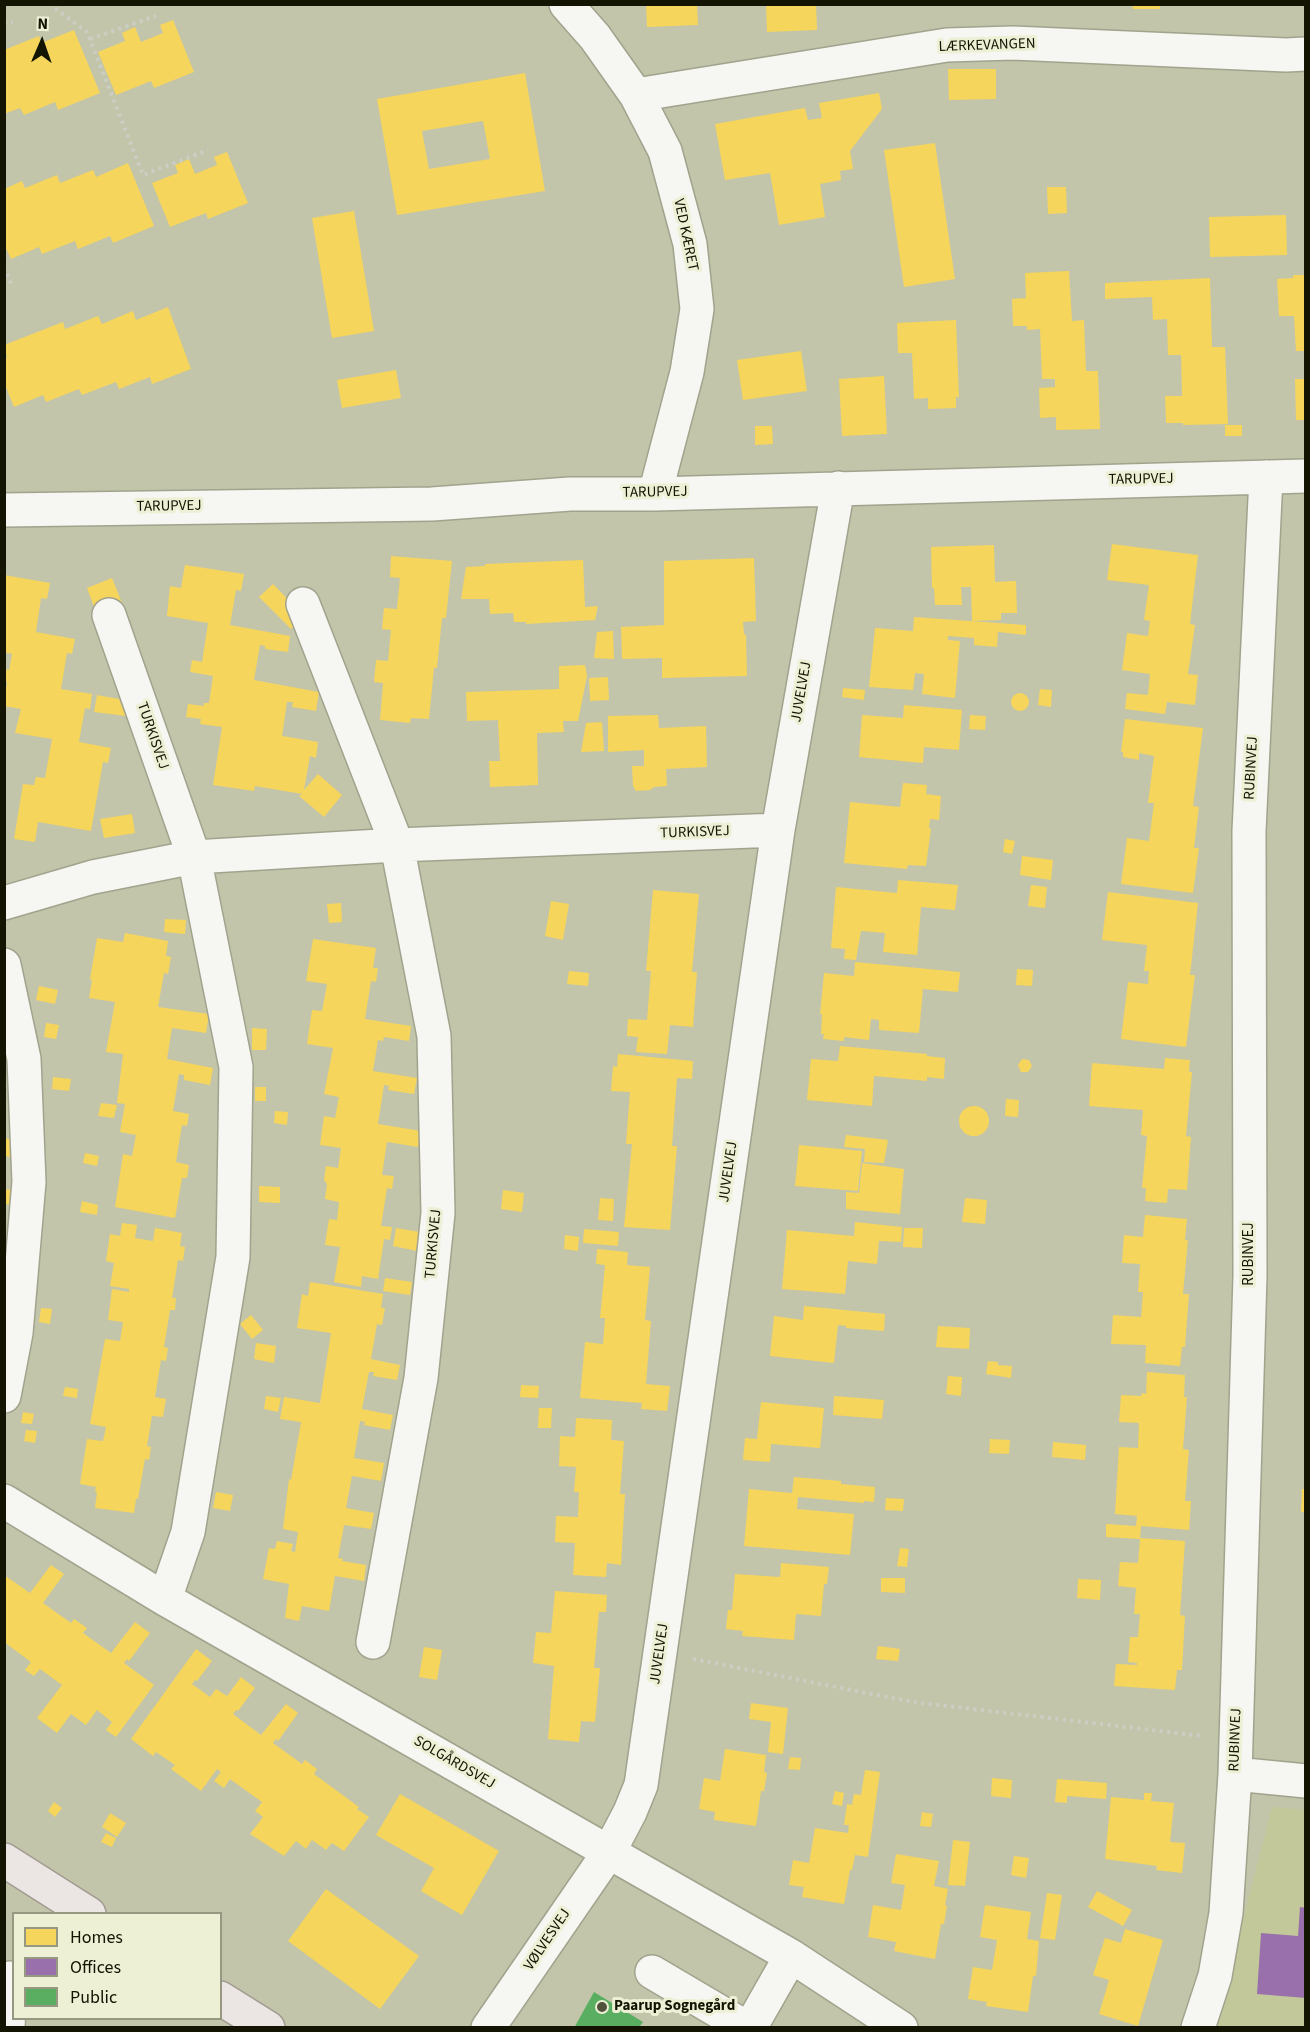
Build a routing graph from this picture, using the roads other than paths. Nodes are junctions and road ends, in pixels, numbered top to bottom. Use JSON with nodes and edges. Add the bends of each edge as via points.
{"nodes":[{"id":1,"x":566,"y":4,"type":"edge"},
{"id":2,"x":1305,"y":54,"type":"edge"},
{"id":3,"x":636,"y":95,"type":"junction"},
{"id":4,"x":1305,"y":476,"type":"edge"},
{"id":5,"x":1266,"y":477,"type":"junction"},
{"id":6,"x":838,"y":488,"type":"junction"},
{"id":7,"x":655,"y":494,"type":"junction"},
{"id":8,"x":4,"y":510,"type":"edge"},
{"id":9,"x":303,"y":604,"type":"dead end"},
{"id":10,"x":109,"y":615,"type":"dead end"},
{"id":11,"x":778,"y":830,"type":"junction"},
{"id":12,"x":397,"y":845,"type":"junction"},
{"id":13,"x":194,"y":857,"type":"junction"},
{"id":14,"x":4,"y":903,"type":"edge"},
{"id":15,"x":4,"y":965,"type":"edge"},
{"id":16,"x":4,"y":1396,"type":"edge"},
{"id":17,"x":4,"y":1501,"type":"edge"},
{"id":18,"x":165,"y":1599,"type":"junction"},
{"id":19,"x":373,"y":1642,"type":"dead end"},
{"id":20,"x":1235,"y":1774,"type":"junction"},
{"id":21,"x":1305,"y":1781,"type":"edge"},
{"id":22,"x":609,"y":1852,"type":"junction"},
{"id":23,"x":4,"y":1860,"type":"edge"},
{"id":24,"x":86,"y":1912,"type":"edge"},
{"id":25,"x":791,"y":1956,"type":"junction"},
{"id":26,"x":652,"y":1972,"type":"dead end"},
{"id":27,"x":10,"y":1978,"type":"dead end"},
{"id":28,"x":222,"y":1999,"type":"edge"},
{"id":29,"x":8,"y":2028,"type":"edge"},
{"id":30,"x":267,"y":2028,"type":"edge"},
{"id":31,"x":488,"y":2028,"type":"edge"},
{"id":32,"x":749,"y":2028,"type":"edge"},
{"id":33,"x":902,"y":2028,"type":"edge"},
{"id":34,"x":1198,"y":2028,"type":"edge"}],
"edges":[{"from":1,"to":3,"type":"street","name":"VED KÆRET"},
{"from":2,"to":3,"type":"street","name":"LÆRKEVANGEN","via":[[1013,43],[947,45]]},
{"from":3,"to":7,"type":"street","name":"VED KÆRET","via":[[664,152],[690,244],[697,309],[687,372]]},
{"from":4,"to":5,"type":"street","name":"TARUPVEJ"},
{"from":5,"to":6,"type":"street","name":"TARUPVEJ"},
{"from":5,"to":20,"type":"street","name":"RUBINVEJ","via":[[1249,831],[1250,1276]]},
{"from":6,"to":7,"type":"street","name":"TARUPVEJ"},
{"from":6,"to":11,"type":"street","name":"JUVELVEJ"},
{"from":7,"to":8,"type":"street","name":"TARUPVEJ","via":[[570,494],[432,504]]},
{"from":9,"to":12,"type":"street","name":"TURKISVEJ"},
{"from":10,"to":13,"type":"street","name":"TURKISVEJ"},
{"from":11,"to":12,"type":"street","name":"TURKISVEJ"},
{"from":11,"to":22,"type":"street","name":"JUVELVEJ","via":[[641,1785]]},
{"from":12,"to":13,"type":"street","name":"TURKISVEJ"},
{"from":12,"to":19,"type":"street","name":"TURKISVEJ","via":[[435,1036],[438,1213],[421,1378]]},
{"from":13,"to":14,"type":"street","name":"TURKISVEJ","via":[[93,877]]},
{"from":13,"to":18,"type":"street","name":"TURKISVEJ","via":[[236,1067],[233,1257],[188,1532]]},
{"from":15,"to":16,"type":"street","via":[[24,1059],[29,1182],[16,1333]]},
{"from":17,"to":18,"type":"street","name":"SOLGÅRDSVEJ"},
{"from":18,"to":22,"type":"street","name":"SOLGÅRDSVEJ"},
{"from":20,"to":21,"type":"street"},
{"from":20,"to":34,"type":"street","name":"RUBINVEJ","via":[[1226,1913],[1215,1976]]},
{"from":22,"to":25,"type":"street","name":"SOLGÅRDSVEJ"},
{"from":22,"to":31,"type":"street","name":"VØLVESVEJ"},
{"from":23,"to":24,"type":"main road"},
{"from":25,"to":32,"type":"street"},
{"from":25,"to":33,"type":"street","name":"SOLGÅRDSVEJ"},
{"from":26,"to":32,"type":"street"},
{"from":27,"to":29,"type":"street"},
{"from":28,"to":30,"type":"main road"}]}
